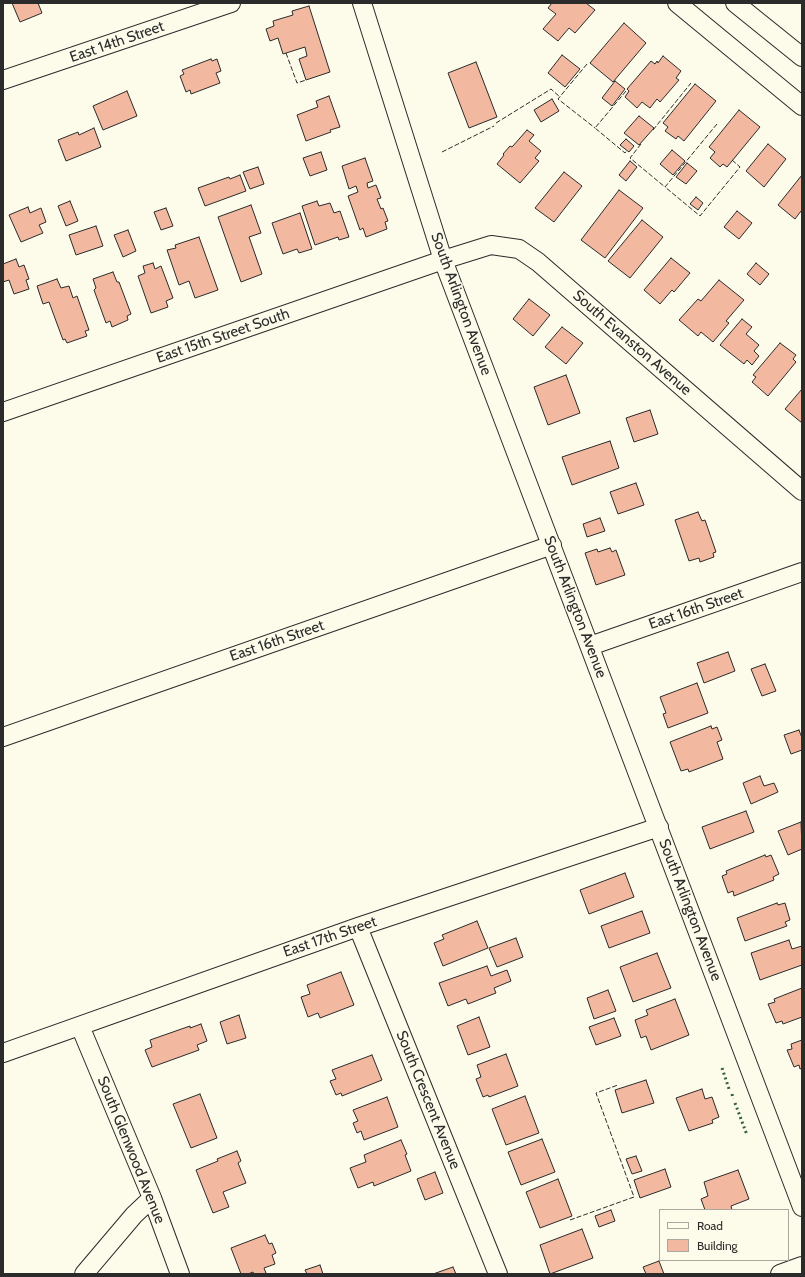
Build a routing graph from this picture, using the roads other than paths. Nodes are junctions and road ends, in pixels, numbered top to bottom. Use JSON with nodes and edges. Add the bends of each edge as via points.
{"nodes":[{"id":1,"x":231,"y":3,"type":"edge"},
{"id":2,"x":362,"y":3,"type":"edge"},
{"id":3,"x":677,"y":3,"type":"edge"},
{"id":4,"x":735,"y":3,"type":"edge"},
{"id":5,"x":802,"y":57,"type":"edge"},
{"id":6,"x":3,"y":80,"type":"edge"},
{"id":7,"x":802,"y":106,"type":"edge"},
{"id":8,"x":443,"y":260,"type":"junction"},
{"id":9,"x":3,"y":412,"type":"edge"},
{"id":10,"x":802,"y":491,"type":"edge"},
{"id":11,"x":552,"y":546,"type":"junction"},
{"id":12,"x":802,"y":572,"type":"edge"},
{"id":13,"x":590,"y":646,"type":"junction"},
{"id":14,"x":3,"y":737,"type":"edge"},
{"id":15,"x":659,"y":827,"type":"junction"},
{"id":16,"x":358,"y":927,"type":"junction"},
{"id":17,"x":80,"y":1026,"type":"junction"},
{"id":18,"x":3,"y":1053,"type":"edge"},
{"id":19,"x":152,"y":1198,"type":"junction"},
{"id":20,"x":802,"y":1207,"type":"edge"},
{"id":21,"x":802,"y":1266,"type":"edge"},
{"id":22,"x":84,"y":1274,"type":"edge"},
{"id":23,"x":180,"y":1274,"type":"edge"},
{"id":24,"x":498,"y":1274,"type":"edge"},
{"id":25,"x":780,"y":1274,"type":"edge"}],
"edges":[{"from":1,"to":6,"type":"street","name":"East 14th Street"},
{"from":2,"to":8,"type":"street","name":"South Arlington Avenue"},
{"from":3,"to":7,"type":"street"},
{"from":4,"to":5,"type":"street"},
{"from":8,"to":9,"type":"street","name":"East 15th Street South"},
{"from":8,"to":10,"type":"street","name":"South Evanston Avenue","via":[[491,245],[519,249],[538,262]]},
{"from":8,"to":11,"type":"street","name":"South Arlington Avenue"},
{"from":11,"to":13,"type":"street","name":"South Arlington Avenue"},
{"from":11,"to":14,"type":"street","name":"East 16th Street"},
{"from":12,"to":13,"type":"street","name":"East 16th Street"},
{"from":13,"to":15,"type":"street","name":"South Arlington Avenue"},
{"from":15,"to":16,"type":"street","name":"East 17th Street"},
{"from":15,"to":20,"type":"street","name":"South Arlington Avenue"},
{"from":16,"to":17,"type":"street","name":"East 17th Street"},
{"from":16,"to":24,"type":"street","name":"South Crescent Avenue"},
{"from":17,"to":18,"type":"street","name":"East 17th Street"},
{"from":17,"to":19,"type":"street","name":"South Glenwood Avenue"},
{"from":19,"to":22,"type":"street","via":[[134,1215]]},
{"from":19,"to":23,"type":"street","name":"South Glenwood Avenue"},
{"from":21,"to":25,"type":"street"}]}
